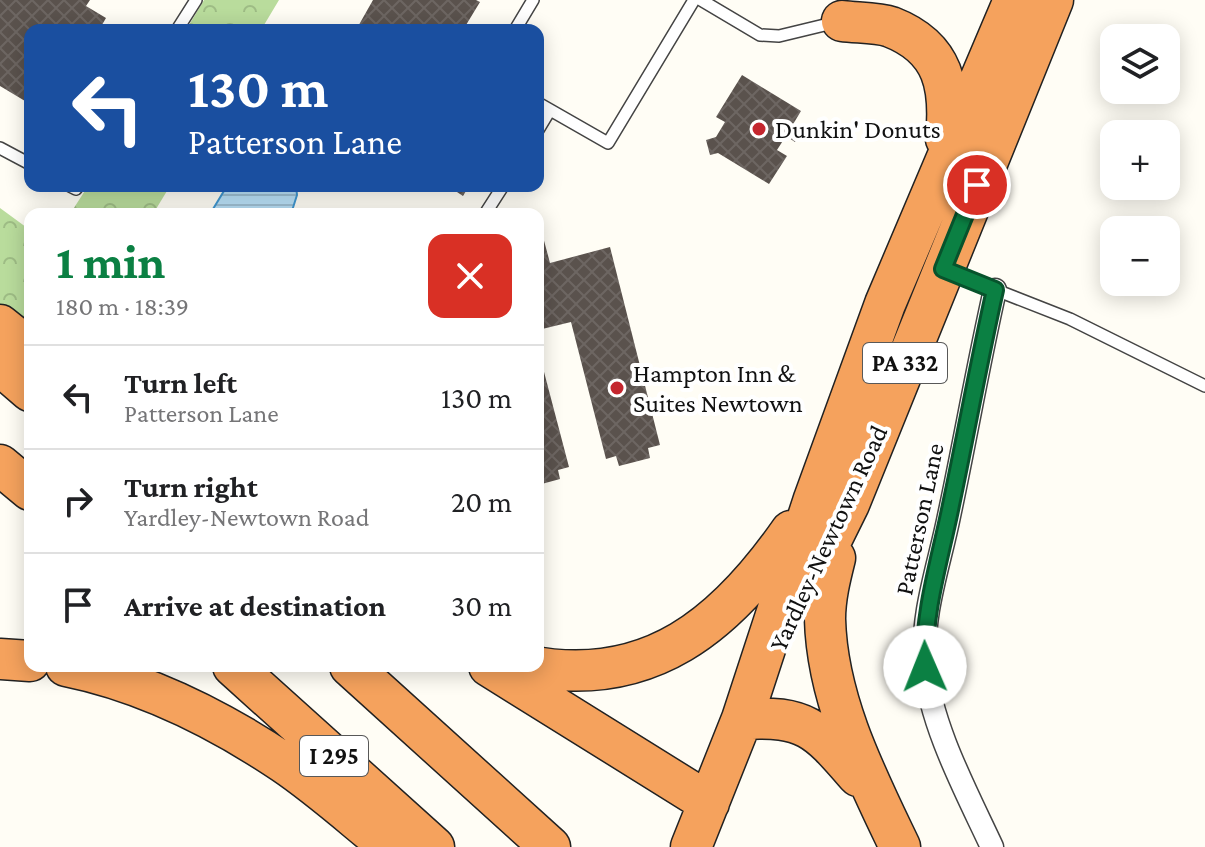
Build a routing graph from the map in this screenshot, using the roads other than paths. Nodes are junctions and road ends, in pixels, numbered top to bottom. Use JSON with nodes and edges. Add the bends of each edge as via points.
{"nodes":[{"id":1,"x":196,"y":0,"type":"edge"},
{"id":2,"x":533,"y":0,"type":"edge"},
{"id":3,"x":694,"y":0,"type":"edge"},
{"id":4,"x":701,"y":0,"type":"edge"},
{"id":5,"x":888,"y":0,"type":"edge"},
{"id":6,"x":1014,"y":0,"type":"edge"},
{"id":7,"x":1053,"y":0,"type":"edge"},
{"id":8,"x":842,"y":21,"type":"junction"},
{"id":9,"x":181,"y":24,"type":"edge"},
{"id":10,"x":519,"y":24,"type":"edge"},
{"id":11,"x":544,"y":106,"type":"edge"},
{"id":12,"x":550,"y":110,"type":"junction"},
{"id":13,"x":544,"y":120,"type":"edge"},
{"id":14,"x":0,"y":148,"type":"edge"},
{"id":15,"x":24,"y":161,"type":"edge"},
{"id":16,"x":943,"y":168,"type":"junction"},
{"id":17,"x":924,"y":262,"type":"junction"},
{"id":18,"x":995,"y":290,"type":"junction"},
{"id":19,"x":0,"y":325,"type":"edge"},
{"id":20,"x":24,"y":344,"type":"edge"},
{"id":21,"x":0,"y":365,"type":"edge"},
{"id":22,"x":24,"y":386,"type":"edge"},
{"id":23,"x":1205,"y":386,"type":"edge"},
{"id":24,"x":0,"y":465,"type":"edge"},
{"id":25,"x":24,"y":485,"type":"edge"},
{"id":26,"x":832,"y":501,"type":"junction"},
{"id":27,"x":0,"y":659,"type":"edge"},
{"id":28,"x":24,"y":661,"type":"edge"},
{"id":29,"x":544,"y":668,"type":"edge"},
{"id":30,"x":96,"y":672,"type":"edge"},
{"id":31,"x":240,"y":672,"type":"edge"},
{"id":32,"x":357,"y":672,"type":"edge"},
{"id":33,"x":499,"y":672,"type":"edge"},
{"id":34,"x":742,"y":719,"type":"junction"},
{"id":35,"x":877,"y":798,"type":"junction"},
{"id":36,"x":709,"y":803,"type":"junction"},
{"id":37,"x":390,"y":847,"type":"edge"},
{"id":38,"x":434,"y":847,"type":"edge"},
{"id":39,"x":550,"y":847,"type":"edge"},
{"id":40,"x":691,"y":847,"type":"edge"},
{"id":41,"x":900,"y":847,"type":"edge"},
{"id":42,"x":992,"y":847,"type":"edge"}],
"edges":[{"from":1,"to":9,"type":"lane"},
{"from":2,"to":10,"type":"lane"},
{"from":3,"to":12,"type":"lane","via":[[608,143]]},
{"from":4,"to":8,"type":"lane","via":[[760,35],[779,36]]},
{"from":5,"to":8,"type":"highway"},
{"from":6,"to":16,"type":"highway","name":"Yardley-Newtown Road","number":"PA 332"},
{"from":7,"to":17,"type":"highway","name":"Yardley-Newtown Road","number":"PA 332"},
{"from":8,"to":16,"type":"highway","via":[[890,26],[924,45],[946,82]]},
{"from":11,"to":12,"type":"lane"},
{"from":12,"to":13,"type":"lane"},
{"from":14,"to":15,"type":"lane"},
{"from":16,"to":17,"type":"highway","name":"Yardley-Newtown Road","number":"PA 332"},
{"from":17,"to":18,"type":"lane"},
{"from":17,"to":26,"type":"highway","name":"Yardley-Newtown Road","number":"PA 332","via":[[885,304]]},
{"from":18,"to":23,"type":"lane","via":[[1070,319]]},
{"from":18,"to":42,"type":"street","name":"Patterson Lane","via":[[924,634],[931,698]]},
{"from":19,"to":20,"type":"highway"},
{"from":21,"to":22,"type":"highway"},
{"from":24,"to":25,"type":"highway"},
{"from":26,"to":29,"type":"highway","via":[[722,615],[670,649],[589,672]]},
{"from":26,"to":34,"type":"highway","name":"Yardley-Newtown Road","number":"PA 332"},
{"from":26,"to":35,"type":"highway","via":[[828,651],[847,726]]},
{"from":27,"to":28,"type":"highway"},
{"from":30,"to":37,"type":"highway","via":[[150,689],[215,722],[285,764]]},
{"from":31,"to":38,"type":"highway","number":"I 295"},
{"from":32,"to":39,"type":"highway"},
{"from":33,"to":36,"type":"highway"},
{"from":34,"to":35,"type":"highway","via":[[775,717],[815,731]]},
{"from":34,"to":36,"type":"highway","name":"Yardley-Newtown Road","number":"PA 332"},
{"from":35,"to":41,"type":"highway"},
{"from":36,"to":40,"type":"highway","name":"Yardley-Newtown Road","number":"PA 332"}]}
